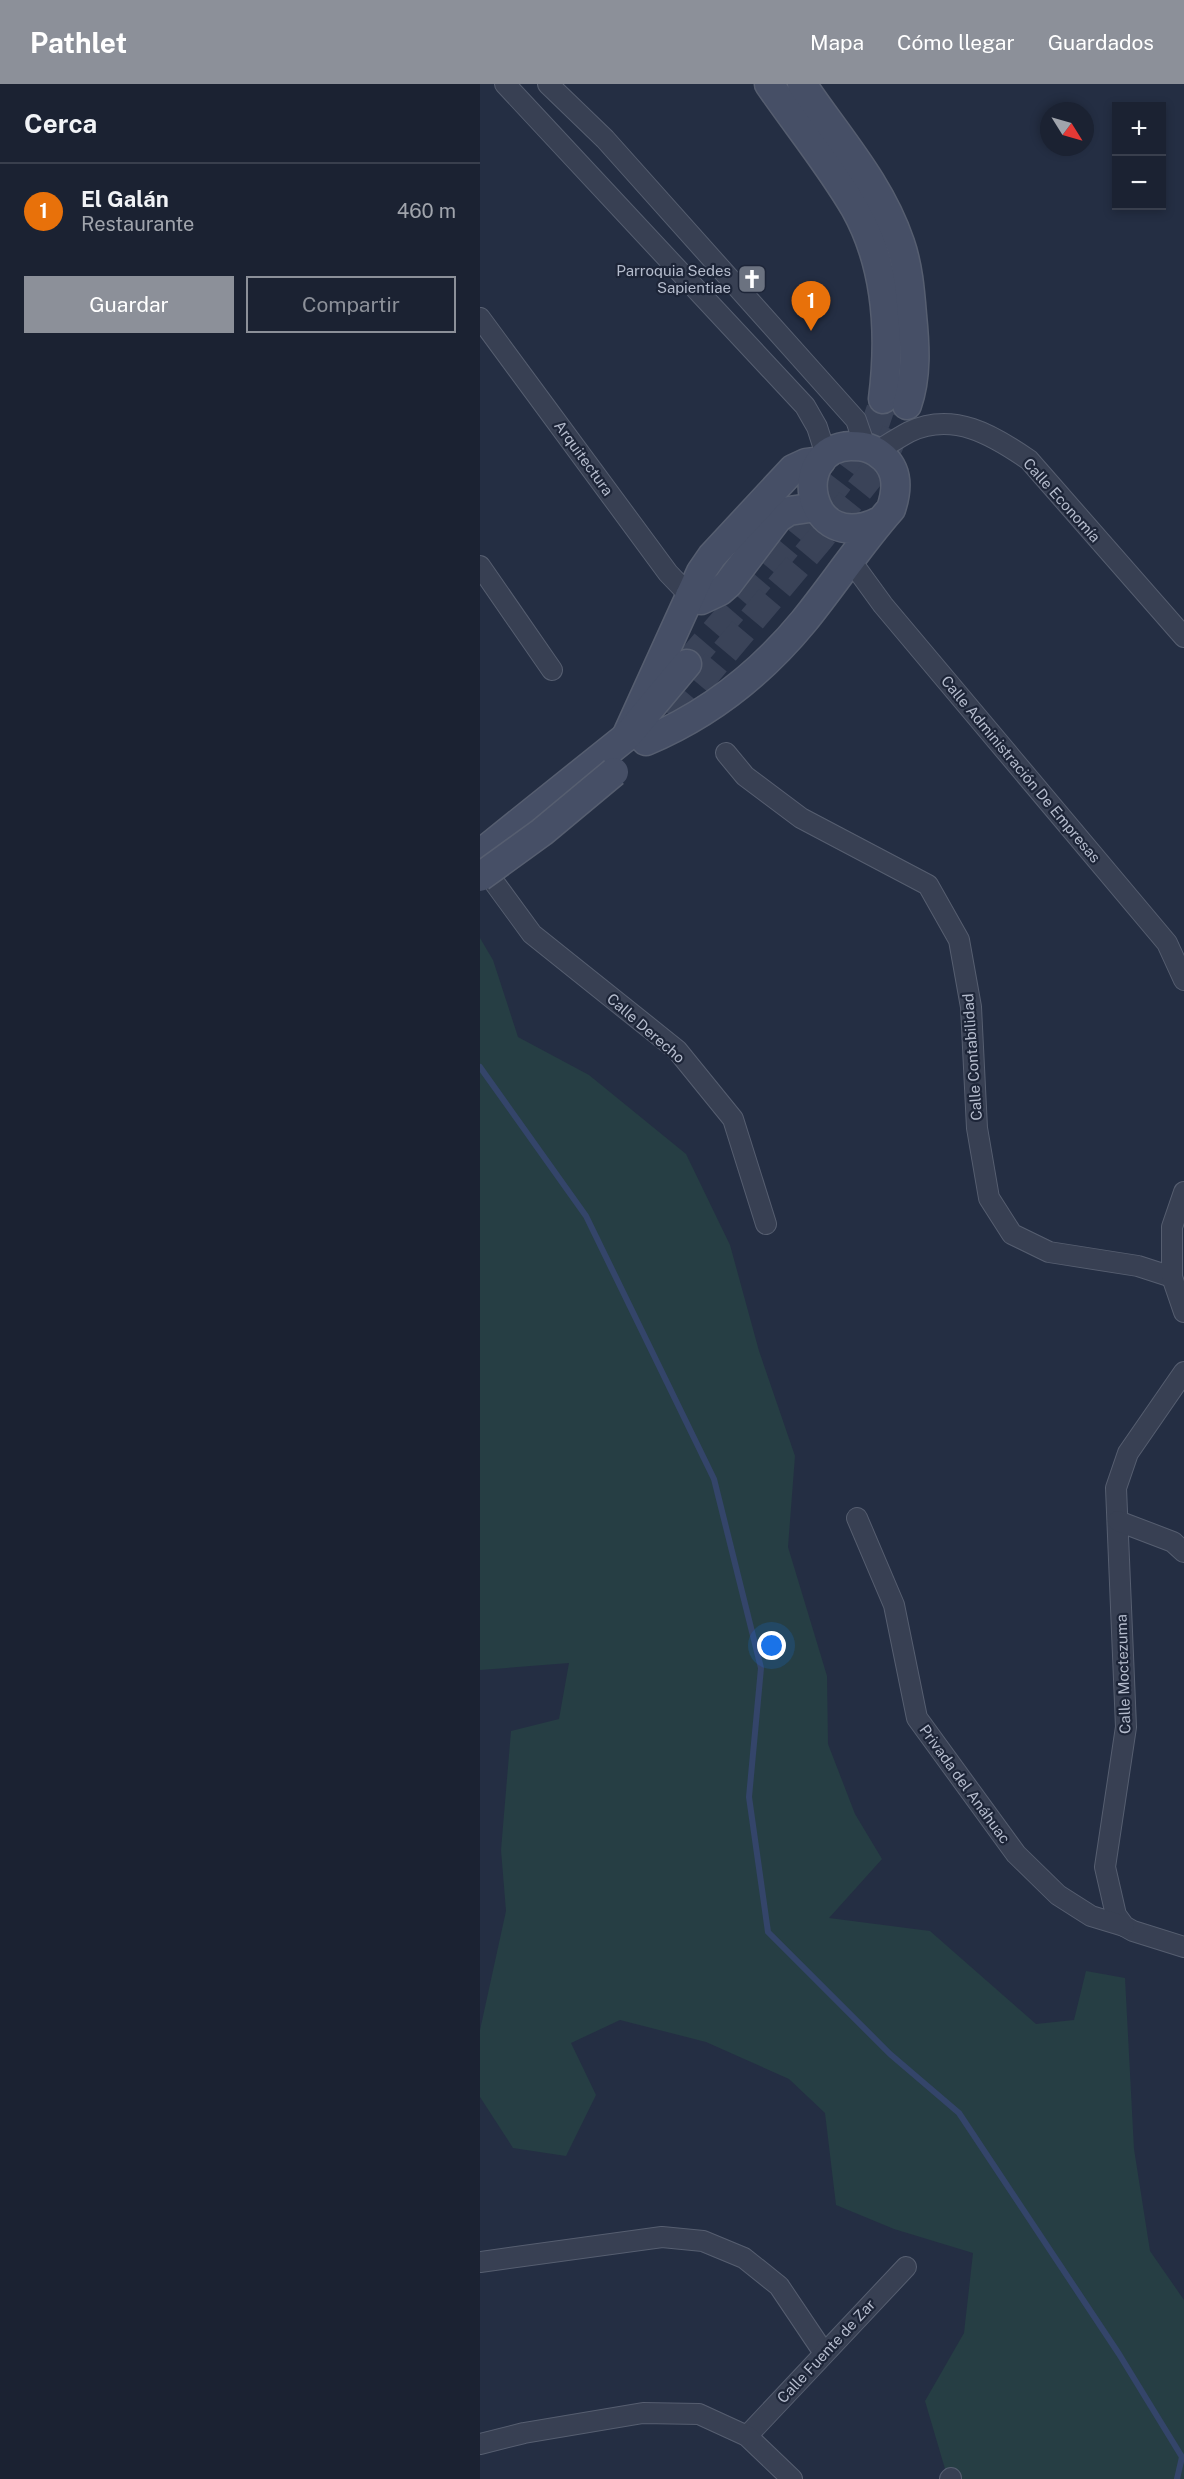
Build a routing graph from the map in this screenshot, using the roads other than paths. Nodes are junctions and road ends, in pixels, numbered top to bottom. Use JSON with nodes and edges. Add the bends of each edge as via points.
{"nodes":[{"id":1,"x":505,"y":84,"type":"edge"},
{"id":2,"x":548,"y":84,"type":"edge"},
{"id":3,"x":769,"y":84,"type":"edge"},
{"id":4,"x":802,"y":84,"type":"edge"},
{"id":5,"x":480,"y":318,"type":"edge"},
{"id":6,"x":871,"y":448,"type":"junction"},
{"id":7,"x":824,"y":458,"type":"junction"},
{"id":8,"x":824,"y":516,"type":"junction"},
{"id":9,"x":880,"y":521,"type":"junction"},
{"id":10,"x":851,"y":561,"type":"junction"},
{"id":11,"x":480,"y":566,"type":"edge"},
{"id":12,"x":690,"y":596,"type":"junction"},
{"id":13,"x":1184,"y":637,"type":"edge"},
{"id":14,"x":687,"y":664,"type":"tunnel mouth"},
{"id":15,"x":552,"y":670,"type":"dead end"},
{"id":16,"x":671,"y":716,"type":"tunnel mouth"},
{"id":17,"x":636,"y":739,"type":"junction"},
{"id":18,"x":726,"y":753,"type":"dead end"},
{"id":19,"x":609,"y":765,"type":"junction"},
{"id":20,"x":480,"y":854,"type":"edge"},
{"id":21,"x":480,"y":863,"type":"edge"},
{"id":22,"x":480,"y":877,"type":"edge"},
{"id":23,"x":1184,"y":980,"type":"edge"},
{"id":24,"x":1184,"y":1192,"type":"edge"},
{"id":25,"x":766,"y":1224,"type":"dead end"},
{"id":26,"x":1172,"y":1277,"type":"junction"},
{"id":27,"x":1184,"y":1312,"type":"edge"},
{"id":28,"x":1184,"y":1372,"type":"edge"},
{"id":29,"x":857,"y":1518,"type":"dead end"},
{"id":30,"x":1118,"y":1521,"type":"junction"},
{"id":31,"x":1184,"y":1552,"type":"edge"},
{"id":32,"x":1124,"y":1926,"type":"junction"},
{"id":33,"x":1184,"y":1947,"type":"edge"},
{"id":34,"x":480,"y":2262,"type":"edge"},
{"id":35,"x":906,"y":2267,"type":"dead end"},
{"id":36,"x":824,"y":2353,"type":"junction"},
{"id":37,"x":747,"y":2436,"type":"junction"},
{"id":38,"x":480,"y":2444,"type":"edge"},
{"id":39,"x":792,"y":2479,"type":"edge"}],
"edges":[{"from":1,"to":7,"type":"street","via":[[805,406],[818,427]]},
{"from":2,"to":6,"type":"street","via":[[605,139],[856,420]]},
{"from":3,"to":4,"type":"main road","via":[[855,209],[873,250],[883,293],[895,402],[912,392],[916,344],[911,291],[900,243],[879,196]]},
{"from":5,"to":12,"type":"street","name":"Arquitectura","via":[[668,573]]},
{"from":6,"to":7,"type":"main road","via":[[844,446]]},
{"from":6,"to":9,"type":"main road","via":[[889,462],[896,477],[891,509]]},
{"from":6,"to":13,"type":"street","name":"Calle Economía","via":[[911,431],[941,424],[972,427],[999,439],[1029,460]]},
{"from":7,"to":8,"type":"main road","via":[[812,483],[812,496]]},
{"from":7,"to":12,"type":"main road","via":[[793,468],[776,484],[712,556]]},
{"from":8,"to":9,"type":"main road","via":[[848,530],[865,529]]},
{"from":8,"to":10,"type":"main road"},
{"from":8,"to":12,"type":"main road","via":[[789,511],[778,518],[720,591],[701,600]]},
{"from":9,"to":10,"type":"main road"},
{"from":10,"to":17,"type":"main road","via":[[803,622],[750,678],[679,727]]},
{"from":10,"to":23,"type":"street","name":"Calle Administración De Empresas","via":[[883,605],[1167,943]]},
{"from":11,"to":15,"type":"street"},
{"from":12,"to":17,"type":"main road"},
{"from":14,"to":17,"type":"main road"},
{"from":16,"to":17,"type":"main road"},
{"from":17,"to":19,"type":"main road"},
{"from":18,"to":26,"type":"street","name":"Calle Contabilidad","via":[[745,776],[801,818],[928,885],[959,940],[971,1007],[977,1128],[989,1198],[1012,1234],[1049,1252],[1138,1266]]},
{"from":19,"to":20,"type":"main road"},
{"from":19,"to":22,"type":"main road","bridge":true,"via":[[542,832]]},
{"from":21,"to":25,"type":"street","name":"Calle Derecho","via":[[532,934],[676,1050],[733,1119]]},
{"from":24,"to":26,"type":"street","via":[[1172,1227]]},
{"from":26,"to":27,"type":"street"},
{"from":28,"to":30,"type":"street","name":"Calle Moctezuma","via":[[1128,1453],[1116,1488]]},
{"from":29,"to":32,"type":"street","name":"Privada del Anáhuac","via":[[894,1605],[917,1718],[1016,1854],[1058,1896],[1091,1916]]},
{"from":30,"to":31,"type":"street","via":[[1173,1542]]},
{"from":30,"to":32,"type":"street","name":"Calle Moctezuma","via":[[1126,1727],[1105,1867],[1116,1915]]},
{"from":32,"to":33,"type":"street"},
{"from":34,"to":36,"type":"street","via":[[662,2237],[703,2241],[744,2258],[779,2286]]},
{"from":35,"to":36,"type":"street","name":"Calle Fuente de Zar"},
{"from":36,"to":37,"type":"street","name":"Calle Fuente de Zar"},
{"from":37,"to":38,"type":"street","via":[[699,2414],[643,2414]]},
{"from":37,"to":39,"type":"street"}]}
